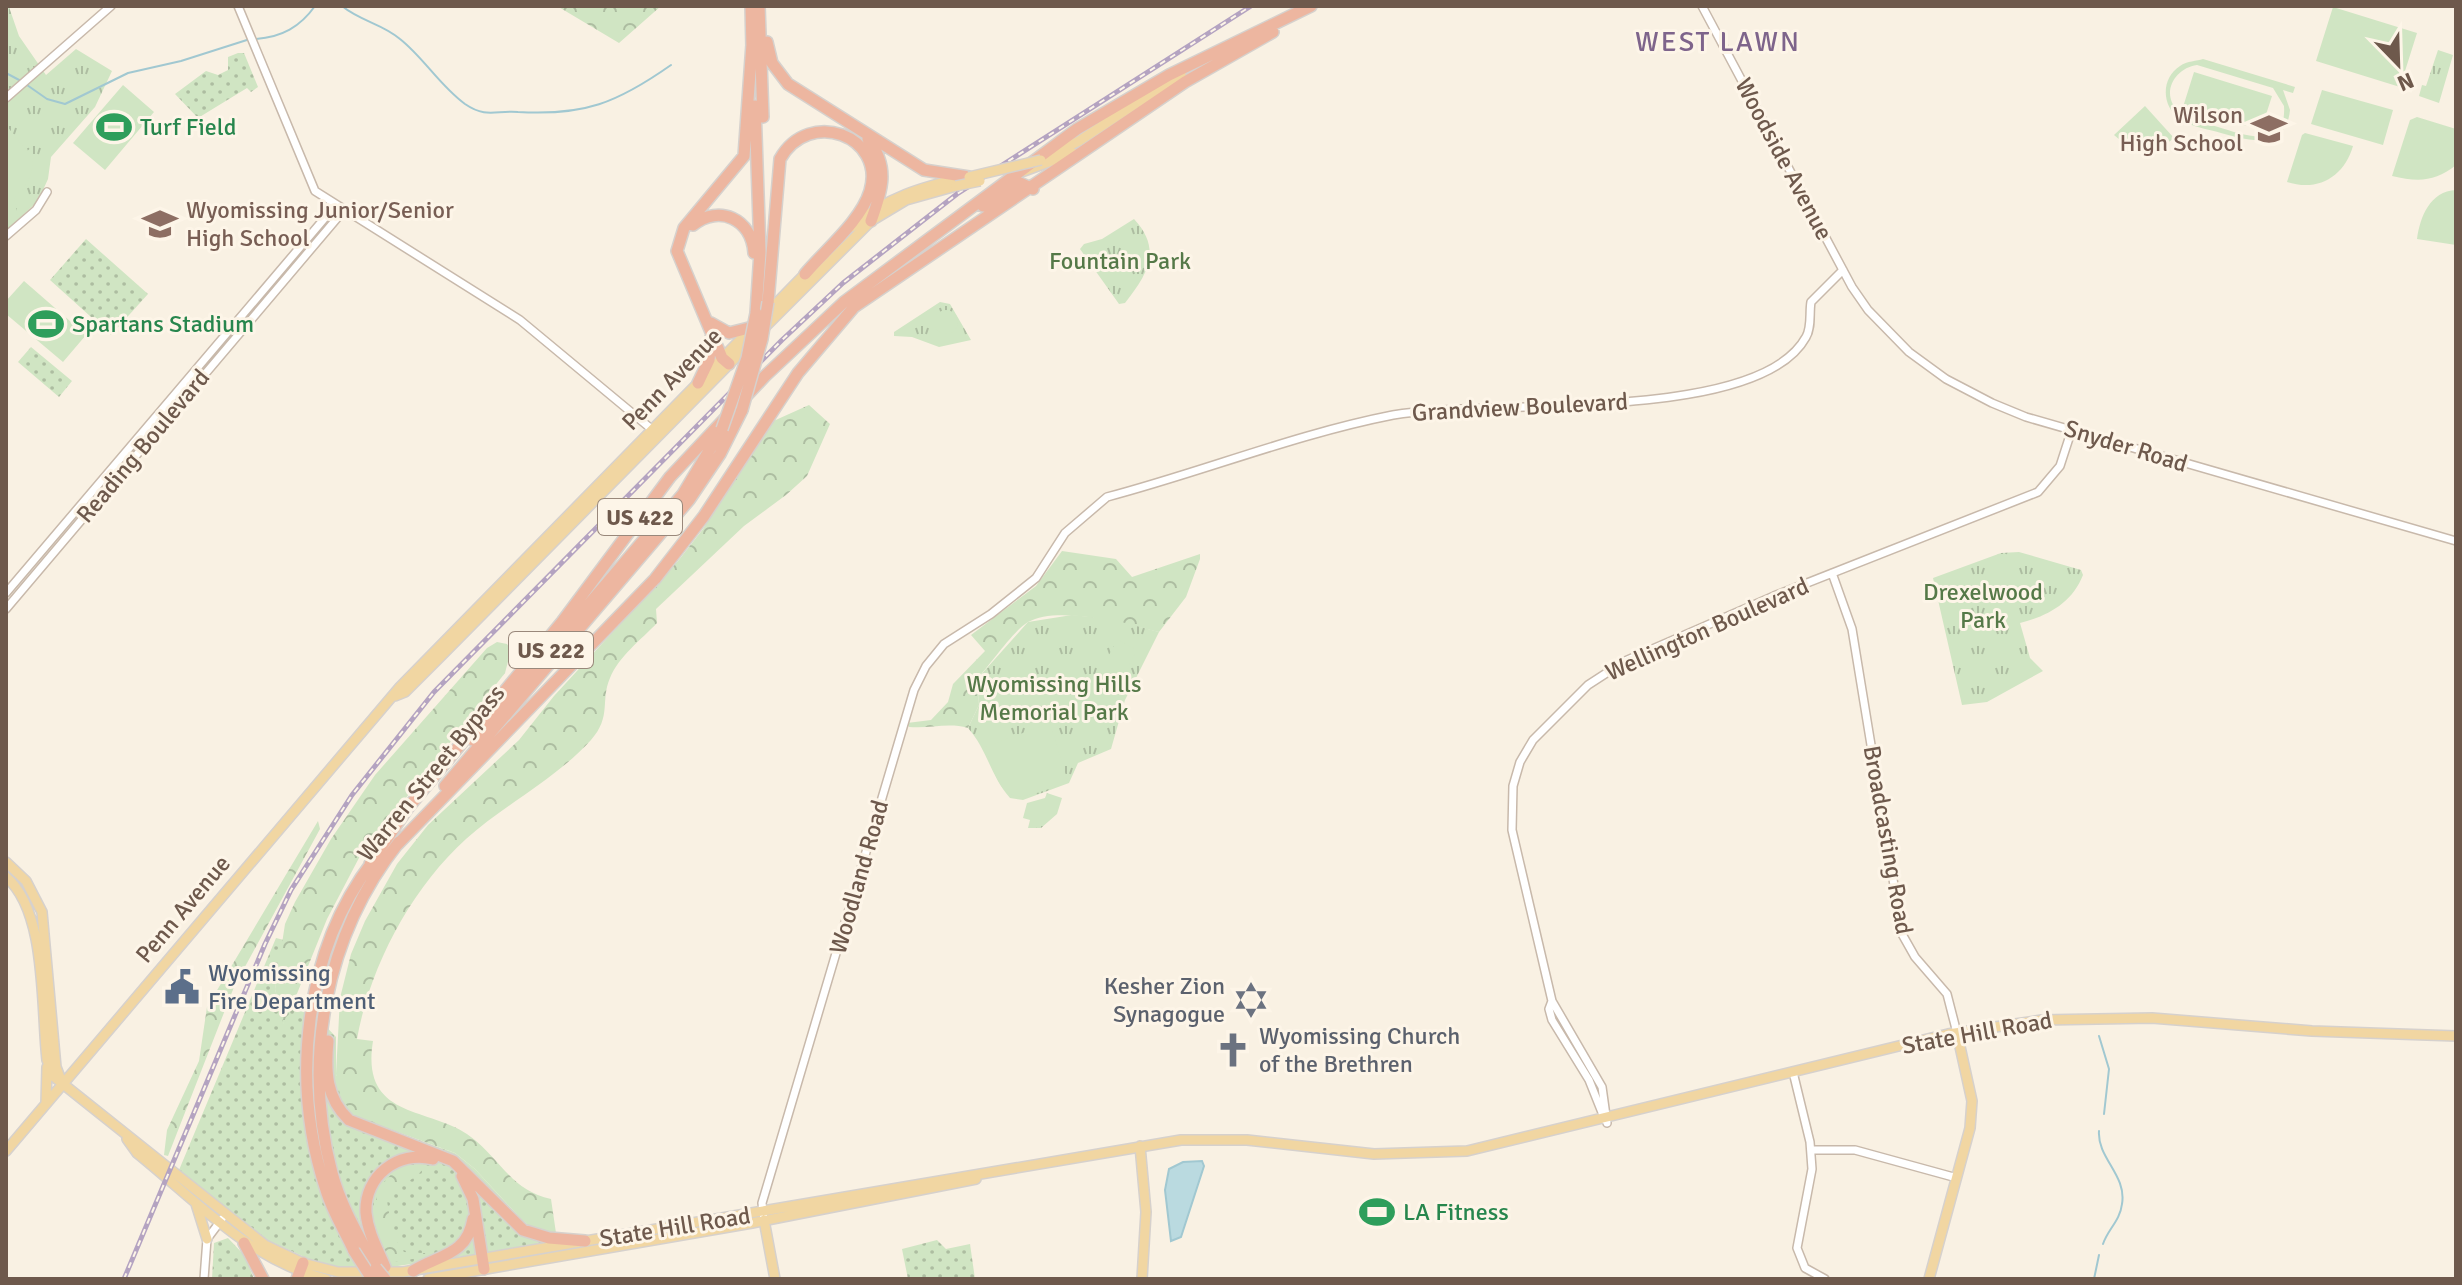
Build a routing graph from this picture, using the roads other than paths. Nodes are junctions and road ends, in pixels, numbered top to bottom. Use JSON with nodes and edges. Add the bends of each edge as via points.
{"nodes":[{"id":1,"x":111,"y":6,"type":"edge"},
{"id":2,"x":238,"y":6,"type":"edge"},
{"id":3,"x":1311,"y":6,"type":"edge"},
{"id":4,"x":1323,"y":6,"type":"edge"},
{"id":5,"x":1702,"y":6,"type":"edge"},
{"id":6,"x":758,"y":11,"type":"edge"},
{"id":7,"x":752,"y":44,"type":"junction"},
{"id":8,"x":1205,"y":63,"type":"junction"},
{"id":9,"x":6,"y":98,"type":"edge"},
{"id":10,"x":852,"y":125,"type":"junction"},
{"id":11,"x":969,"y":177,"type":"junction"},
{"id":12,"x":1033,"y":189,"type":"junction"},
{"id":13,"x":47,"y":192,"type":"dead end"},
{"id":14,"x":335,"y":206,"type":"junction"},
{"id":15,"x":875,"y":209,"type":"junction"},
{"id":16,"x":344,"y":210,"type":"junction"},
{"id":17,"x":871,"y":221,"type":"junction"},
{"id":18,"x":6,"y":236,"type":"edge"},
{"id":19,"x":918,"y":246,"type":"junction"},
{"id":20,"x":1843,"y":270,"type":"junction"},
{"id":21,"x":805,"y":274,"type":"junction"},
{"id":22,"x":768,"y":302,"type":"junction"},
{"id":23,"x":756,"y":313,"type":"junction"},
{"id":24,"x":753,"y":327,"type":"junction"},
{"id":25,"x":711,"y":328,"type":"junction"},
{"id":26,"x":725,"y":359,"type":"junction"},
{"id":27,"x":698,"y":383,"type":"junction"},
{"id":28,"x":2072,"y":429,"type":"junction"},
{"id":29,"x":656,"y":434,"type":"junction"},
{"id":30,"x":1065,"y":533,"type":"joint"},
{"id":31,"x":2456,"y":541,"type":"edge"},
{"id":32,"x":1832,"y":573,"type":"junction"},
{"id":33,"x":6,"y":593,"type":"edge"},
{"id":34,"x":6,"y":609,"type":"edge"},
{"id":35,"x":396,"y":846,"type":"junction"},
{"id":36,"x":6,"y":862,"type":"edge"},
{"id":37,"x":370,"y":864,"type":"junction"},
{"id":38,"x":6,"y":877,"type":"edge"},
{"id":39,"x":354,"y":915,"type":"junction"},
{"id":40,"x":1957,"y":1033,"type":"junction"},
{"id":41,"x":2456,"y":1036,"type":"edge"},
{"id":42,"x":48,"y":1064,"type":"junction"},
{"id":43,"x":1793,"y":1072,"type":"junction"},
{"id":44,"x":63,"y":1083,"type":"junction"},
{"id":45,"x":46,"y":1103,"type":"junction"},
{"id":46,"x":1606,"y":1116,"type":"junction"},
{"id":47,"x":125,"y":1136,"type":"junction"},
{"id":48,"x":1140,"y":1149,"type":"junction"},
{"id":49,"x":1811,"y":1150,"type":"junction"},
{"id":50,"x":6,"y":1151,"type":"edge"},
{"id":51,"x":468,"y":1176,"type":"junction"},
{"id":52,"x":1957,"y":1178,"type":"junction"},
{"id":53,"x":191,"y":1198,"type":"junction"},
{"id":54,"x":474,"y":1206,"type":"junction"},
{"id":55,"x":764,"y":1216,"type":"junction"},
{"id":56,"x":222,"y":1218,"type":"junction"},
{"id":57,"x":207,"y":1239,"type":"junction"},
{"id":58,"x":585,"y":1241,"type":"junction"},
{"id":59,"x":244,"y":1243,"type":"junction"},
{"id":60,"x":354,"y":1251,"type":"junction"},
{"id":61,"x":486,"y":1264,"type":"junction"},
{"id":62,"x":413,"y":1271,"type":"junction"},
{"id":63,"x":303,"y":1272,"type":"edge"},
{"id":64,"x":382,"y":1275,"type":"edge"},
{"id":65,"x":204,"y":1279,"type":"edge"},
{"id":66,"x":263,"y":1279,"type":"edge"},
{"id":67,"x":326,"y":1279,"type":"edge"},
{"id":68,"x":366,"y":1279,"type":"edge"},
{"id":69,"x":428,"y":1279,"type":"edge"},
{"id":70,"x":775,"y":1279,"type":"edge"},
{"id":71,"x":1142,"y":1279,"type":"edge"},
{"id":72,"x":1825,"y":1279,"type":"edge"},
{"id":73,"x":1929,"y":1279,"type":"edge"}],
"edges":[{"from":1,"to":9,"type":"street"},
{"from":2,"to":14,"type":"street","via":[[310,185]]},
{"from":3,"to":8,"type":"highway","name":"Penn Avenue","number":"US 422"},
{"from":4,"to":8,"type":"highway","name":"Penn Avenue","number":"US 422"},
{"from":5,"to":20,"type":"street","name":"Woodside Avenue"},
{"from":6,"to":7,"type":"highway","number":"US 222"},
{"from":6,"to":10,"type":"highway","via":[[778,73]]},
{"from":6,"to":22,"type":"highway","number":"US 222"},
{"from":7,"to":23,"type":"highway","number":"US 222","via":[[760,252]]},
{"from":7,"to":25,"type":"highway","via":[[744,156],[686,226],[677,246],[678,261]]},
{"from":8,"to":11,"type":"main road","name":"Penn Avenue","bridge":true,"via":[[1041,160]]},
{"from":8,"to":12,"type":"highway","name":"Penn Avenue","number":"US 422"},
{"from":8,"to":17,"type":"main road","name":"Penn Avenue","bridge":true,"via":[[1064,158],[906,200]]},
{"from":8,"to":19,"type":"highway","name":"Penn Avenue","number":"US 422","via":[[1077,129]]},
{"from":10,"to":11,"type":"highway","via":[[924,170]]},
{"from":10,"to":15,"type":"highway","via":[[870,141],[882,163],[883,191]]},
{"from":11,"to":15,"type":"main road","name":"Penn Avenue","via":[[906,192]]},
{"from":12,"to":19,"type":"highway","via":[[1026,183],[1014,185]]},
{"from":12,"to":35,"type":"highway","name":"Penn Avenue","number":"US 422","via":[[867,296],[781,398],[655,579]]},
{"from":13,"to":18,"type":"street","via":[[36,210]]},
{"from":14,"to":16,"type":"street"},
{"from":14,"to":33,"type":"street","name":"Reading Boulevard"},
{"from":15,"to":17,"type":"highway"},
{"from":15,"to":21,"type":"main road","name":"Penn Avenue"},
{"from":16,"to":29,"type":"street","via":[[520,320]]},
{"from":16,"to":34,"type":"street","name":"Reading Boulevard"},
{"from":17,"to":26,"type":"main road","name":"Penn Avenue"},
{"from":19,"to":37,"type":"highway","name":"Penn Avenue","number":"US 422","via":[[815,328],[670,477],[562,622],[407,809]]},
{"from":20,"to":28,"type":"street","name":"Snyder Road","via":[[1868,310],[1909,352],[1946,379],[2026,417]]},
{"from":20,"to":30,"type":"street","name":"Grandview Boulevard","via":[[1811,302],[1810,327],[1799,348],[1774,368],[1745,380],[1651,399],[1440,408],[1384,417],[1107,497]]},
{"from":21,"to":22,"type":"highway","via":[[863,206],[871,188],[863,151],[846,136],[827,130],[802,136],[780,159]]},
{"from":21,"to":24,"type":"main road","name":"Penn Avenue"},
{"from":22,"to":35,"type":"highway","name":"Warren Street Bypass","number":"US 222","bridge":true,"via":[[742,410],[689,500]]},
{"from":23,"to":25,"type":"highway","via":[[753,240],[740,222],[713,215],[691,226],[681,251]]},
{"from":23,"to":37,"type":"highway","name":"Warren Street Bypass","number":"US 222","bridge":true,"via":[[722,429],[683,494]]},
{"from":24,"to":25,"type":"highway","via":[[729,333]]},
{"from":24,"to":26,"type":"main road","name":"Penn Avenue"},
{"from":25,"to":26,"type":"highway"},
{"from":25,"to":27,"type":"highway","via":[[709,360]]},
{"from":26,"to":27,"type":"main road","name":"Penn Avenue"},
{"from":26,"to":29,"type":"main road","name":"Penn Avenue"},
{"from":27,"to":29,"type":"main road","name":"Penn Avenue"},
{"from":28,"to":31,"type":"street","name":"Snyder Road"},
{"from":28,"to":32,"type":"street","name":"Wellington Boulevard","via":[[2060,466],[2038,492]]},
{"from":29,"to":44,"type":"main road","name":"Penn Avenue","via":[[423,674],[395,696]]},
{"from":30,"to":55,"type":"street","name":"Woodland Road","via":[[1036,578],[937,651],[914,690],[762,1203]]},
{"from":32,"to":40,"type":"street","name":"Broadcasting Road","via":[[1852,629],[1902,934],[1947,994]]},
{"from":32,"to":46,"type":"street","name":"Wellington Boulevard","via":[[1615,666],[1572,699],[1533,740],[1514,779],[1510,823],[1552,1020]]},
{"from":35,"to":39,"type":"highway","name":"Warren Street Bypass","number":"US 222"},
{"from":36,"to":44,"type":"main road","via":[[26,881],[42,912],[56,1067]]},
{"from":37,"to":60,"type":"highway","name":"Warren Street Bypass","number":"US 222","via":[[344,903],[323,957],[308,1031],[315,1148],[326,1191]]},
{"from":38,"to":42,"type":"main road","via":[[25,899],[34,926]]},
{"from":39,"to":51,"type":"highway","via":[[333,994],[327,1047],[330,1095],[352,1122],[449,1159]]},
{"from":39,"to":64,"type":"highway","name":"Warren Street Bypass","number":"US 222","via":[[338,952],[318,1064],[321,1115],[333,1175],[352,1223]]},
{"from":40,"to":41,"type":"main road","name":"State Hill Road","via":[[2094,1016]]},
{"from":40,"to":43,"type":"main road","name":"State Hill Road"},
{"from":40,"to":52,"type":"main road","name":"Broadcasting Road","via":[[1972,1101]]},
{"from":42,"to":44,"type":"main road","name":"State Hill Road"},
{"from":42,"to":45,"type":"main road"},
{"from":43,"to":46,"type":"main road","name":"State Hill Road"},
{"from":43,"to":49,"type":"street"},
{"from":44,"to":45,"type":"main road","name":"Penn Avenue"},
{"from":44,"to":47,"type":"main road","name":"State Hill Road"},
{"from":45,"to":50,"type":"main road","name":"Penn Avenue"},
{"from":46,"to":48,"type":"main road","name":"State Hill Road","via":[[1467,1151],[1435,1154],[1264,1143]]},
{"from":47,"to":53,"type":"main road","name":"State Hill Road","via":[[137,1153]]},
{"from":47,"to":56,"type":"main road","name":"State Hill Road"},
{"from":48,"to":55,"type":"main road","name":"State Hill Road"},
{"from":48,"to":71,"type":"main road","via":[[1146,1212]]},
{"from":49,"to":52,"type":"street","via":[[1848,1148]]},
{"from":49,"to":72,"type":"street","via":[[1811,1185],[1797,1248],[1805,1268]]},
{"from":51,"to":58,"type":"highway","via":[[523,1230]]},
{"from":51,"to":61,"type":"highway","via":[[478,1201]]},
{"from":52,"to":73,"type":"main road","name":"Broadcasting Road"},
{"from":53,"to":56,"type":"main road","name":"State Hill Road"},
{"from":53,"to":57,"type":"main road"},
{"from":54,"to":61,"type":"highway"},
{"from":54,"to":62,"type":"highway","via":[[471,1229],[461,1246]]},
{"from":54,"to":64,"type":"highway","via":[[460,1173],[438,1160],[414,1157],[389,1166],[373,1182],[366,1203]]},
{"from":55,"to":58,"type":"main road","name":"State Hill Road"},
{"from":55,"to":61,"type":"main road","name":"State Hill Road"},
{"from":55,"to":70,"type":"main road","name":"Woodland Road"},
{"from":56,"to":57,"type":"street"},
{"from":56,"to":59,"type":"main road","name":"State Hill Road"},
{"from":56,"to":63,"type":"main road","name":"State Hill Road"},
{"from":57,"to":65,"type":"street"},
{"from":58,"to":61,"type":"main road","name":"State Hill Road"},
{"from":59,"to":63,"type":"main road","name":"State Hill Road"},
{"from":59,"to":66,"type":"highway"},
{"from":60,"to":64,"type":"highway","name":"Warren Street Bypass","number":"US 222","bridge":true},
{"from":60,"to":68,"type":"highway","bridge":true},
{"from":61,"to":62,"type":"main road","name":"State Hill Road"},
{"from":61,"to":69,"type":"main road","name":"State Hill Road"},
{"from":62,"to":63,"type":"main road","name":"State Hill Road"},
{"from":63,"to":67,"type":"main road","name":"State Hill Road"}]}
